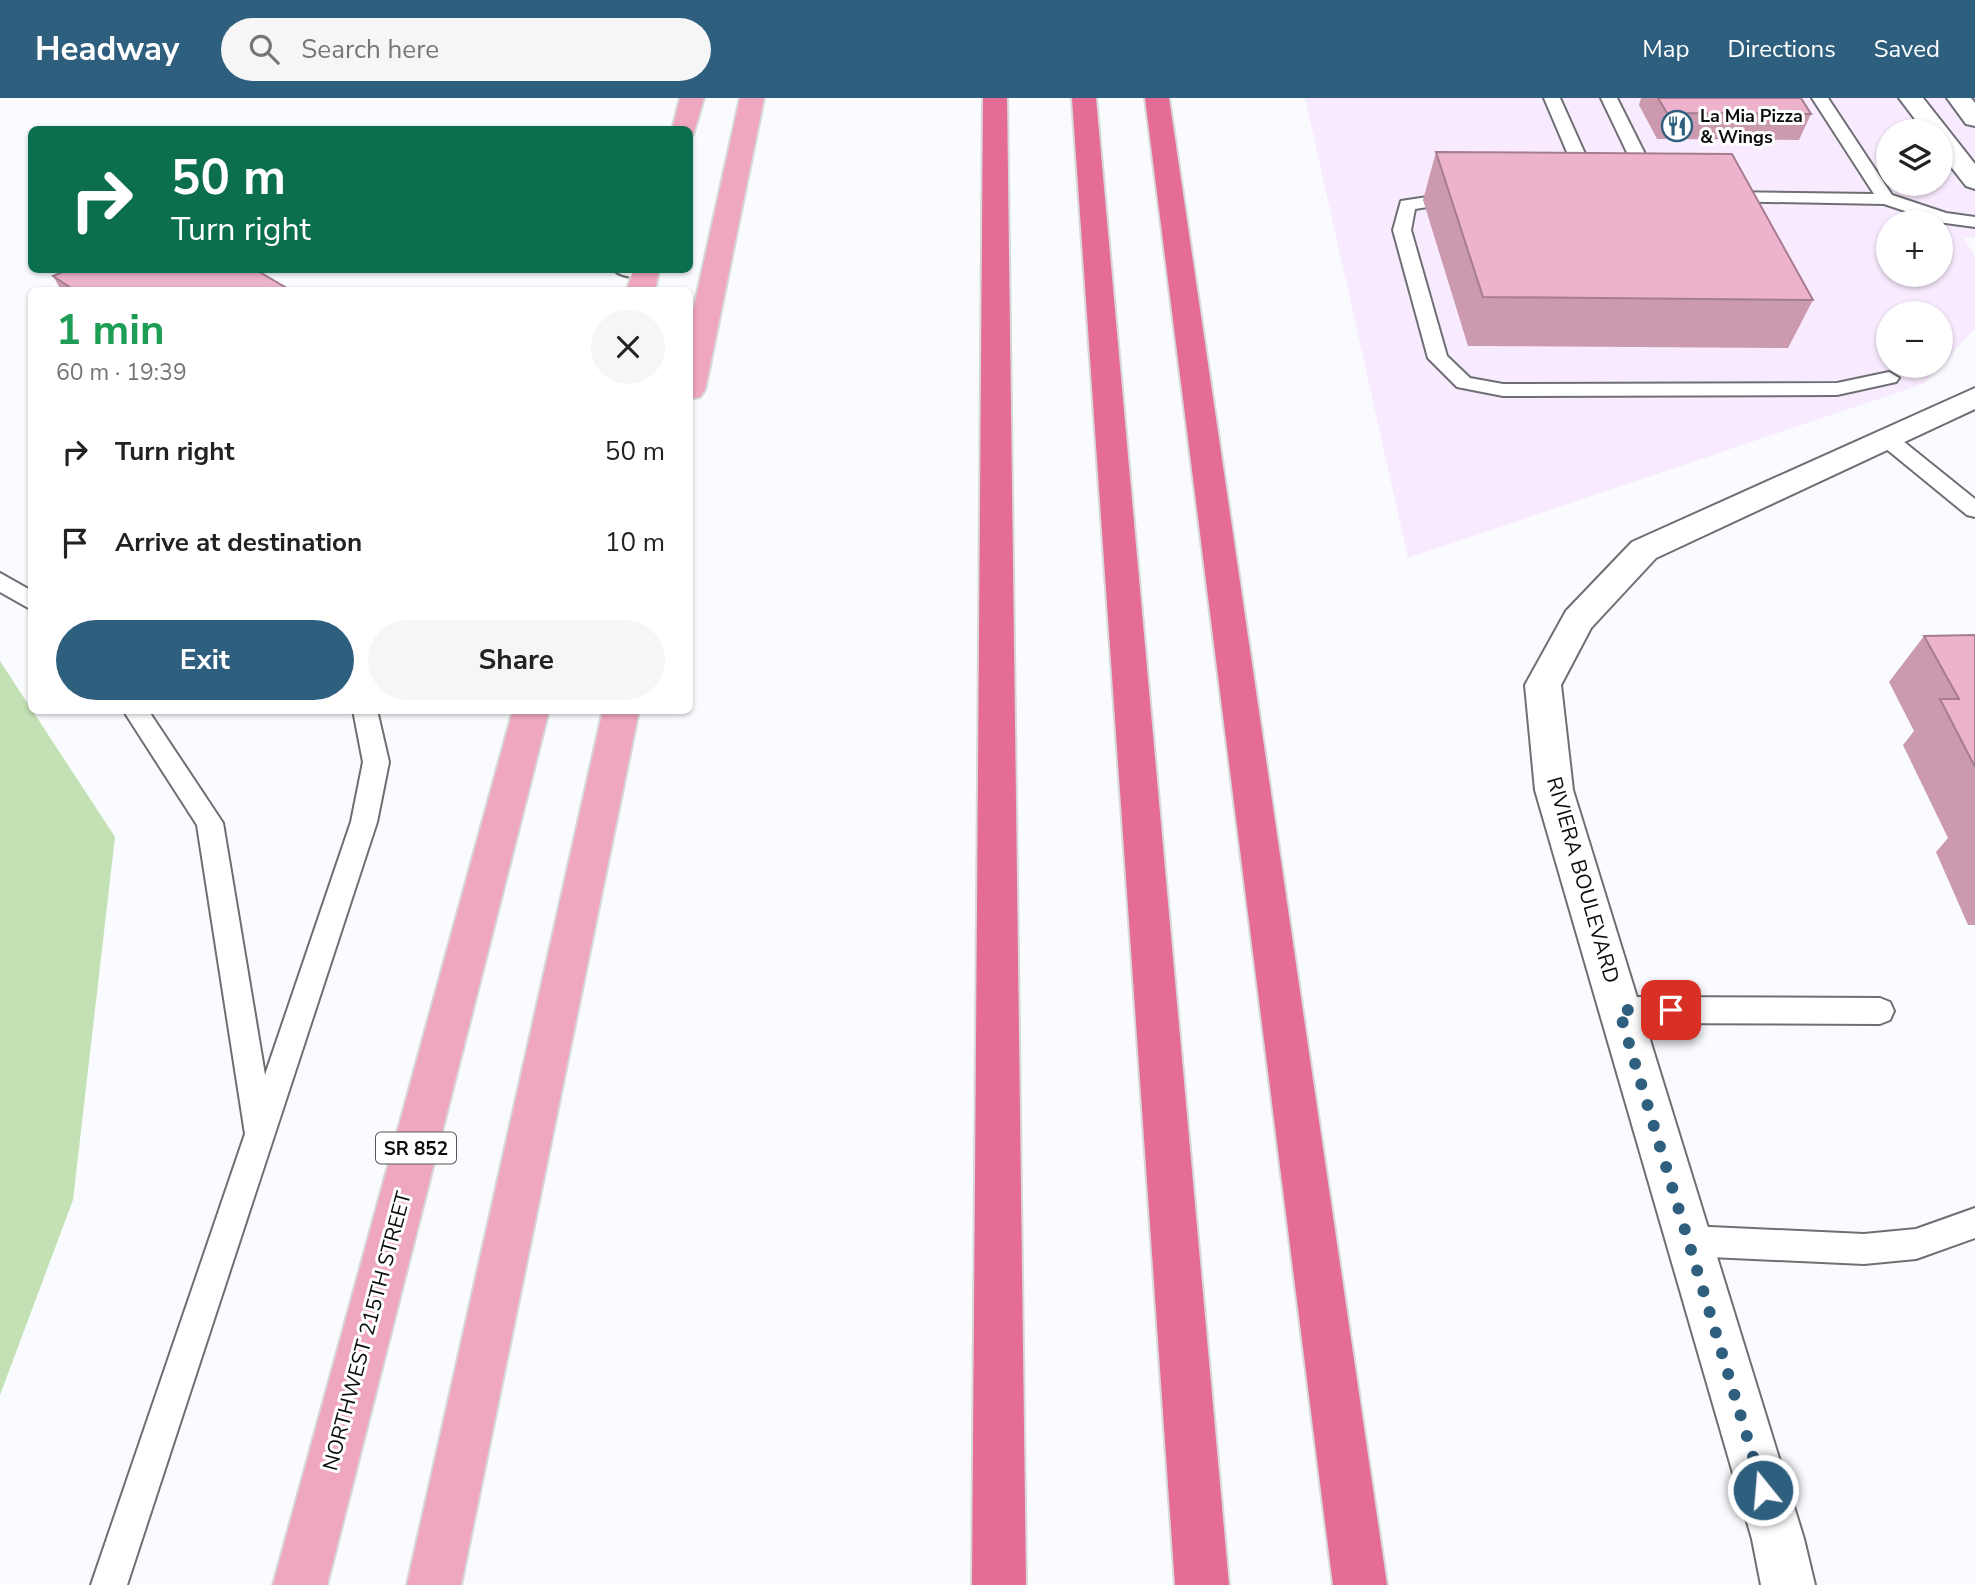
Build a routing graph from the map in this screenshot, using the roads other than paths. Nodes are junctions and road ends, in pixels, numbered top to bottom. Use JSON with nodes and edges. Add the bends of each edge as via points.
{"nodes":[{"id":1,"x":692,"y":98,"type":"edge"},
{"id":2,"x":752,"y":98,"type":"edge"},
{"id":3,"x":995,"y":98,"type":"edge"},
{"id":4,"x":1084,"y":98,"type":"edge"},
{"id":5,"x":1157,"y":98,"type":"edge"},
{"id":6,"x":1552,"y":98,"type":"edge"},
{"id":7,"x":1609,"y":98,"type":"edge"},
{"id":8,"x":1821,"y":98,"type":"edge"},
{"id":9,"x":1911,"y":98,"type":"edge"},
{"id":10,"x":1959,"y":98,"type":"edge"},
{"id":11,"x":1927,"y":119,"type":"edge"},
{"id":12,"x":1975,"y":119,"type":"edge"},
{"id":13,"x":685,"y":126,"type":"edge"},
{"id":14,"x":1953,"y":153,"type":"edge"},
{"id":15,"x":1975,"y":181,"type":"edge"},
{"id":16,"x":1479,"y":195,"type":"edge"},
{"id":17,"x":1570,"y":196,"type":"edge"},
{"id":18,"x":1633,"y":197,"type":"edge"},
{"id":19,"x":1698,"y":197,"type":"edge"},
{"id":20,"x":1886,"y":199,"type":"junction"},
{"id":21,"x":1975,"y":222,"type":"edge"},
{"id":22,"x":693,"y":376,"type":"edge"},
{"id":23,"x":1889,"y":378,"type":"dead end"},
{"id":24,"x":1975,"y":397,"type":"edge"},
{"id":25,"x":1886,"y":438,"type":"junction"},
{"id":26,"x":1975,"y":510,"type":"edge"},
{"id":27,"x":0,"y":581,"type":"edge"},
{"id":28,"x":28,"y":599,"type":"edge"},
{"id":29,"x":138,"y":714,"type":"edge"},
{"id":30,"x":366,"y":714,"type":"edge"},
{"id":31,"x":530,"y":714,"type":"edge"},
{"id":32,"x":620,"y":714,"type":"edge"},
{"id":33,"x":1619,"y":1010,"type":"junction"},
{"id":34,"x":1880,"y":1011,"type":"dead end"},
{"id":35,"x":260,"y":1134,"type":"junction"},
{"id":36,"x":1975,"y":1223,"type":"edge"},
{"id":37,"x":1689,"y":1241,"type":"junction"},
{"id":38,"x":109,"y":1585,"type":"edge"},
{"id":39,"x":300,"y":1585,"type":"edge"},
{"id":40,"x":434,"y":1585,"type":"edge"},
{"id":41,"x":999,"y":1585,"type":"edge"},
{"id":42,"x":1202,"y":1585,"type":"edge"},
{"id":43,"x":1360,"y":1585,"type":"edge"},
{"id":44,"x":1788,"y":1585,"type":"edge"}],
"edges":[{"from":1,"to":13,"type":"main road"},
{"from":2,"to":22,"type":"main road"},
{"from":3,"to":41,"type":"highway"},
{"from":4,"to":42,"type":"highway"},
{"from":5,"to":43,"type":"highway"},
{"from":6,"to":17,"type":"lane","via":[[1602,196]]},
{"from":7,"to":18,"type":"lane","via":[[1664,197]]},
{"from":8,"to":20,"type":"lane"},
{"from":9,"to":11,"type":"street"},
{"from":10,"to":12,"type":"street"},
{"from":14,"to":15,"type":"street"},
{"from":16,"to":23,"type":"lane","via":[[1407,205],[1402,230],[1438,358],[1464,383],[1503,390],[1837,389]]},
{"from":19,"to":20,"type":"lane"},
{"from":20,"to":21,"type":"lane","via":[[1944,218]]},
{"from":24,"to":25,"type":"street","name":"RIVIERA BOULEVARD"},
{"from":25,"to":26,"type":"lane"},
{"from":25,"to":33,"type":"street","name":"RIVIERA BOULEVARD","via":[[1644,550],[1578,620],[1543,685],[1554,790]]},
{"from":27,"to":28,"type":"lane"},
{"from":29,"to":35,"type":"lane","via":[[210,823]]},
{"from":30,"to":35,"type":"lane","via":[[376,761],[364,822]]},
{"from":31,"to":39,"type":"main road","name":"NORTHWEST 215TH STREET","number":"SR 852"},
{"from":32,"to":40,"type":"main road"},
{"from":33,"to":34,"type":"lane"},
{"from":33,"to":37,"type":"street","name":"RIVIERA BOULEVARD"},
{"from":35,"to":38,"type":"lane"},
{"from":36,"to":37,"type":"lane","via":[[1916,1244],[1864,1249]]},
{"from":37,"to":44,"type":"street","name":"RIVIERA BOULEVARD"}]}
